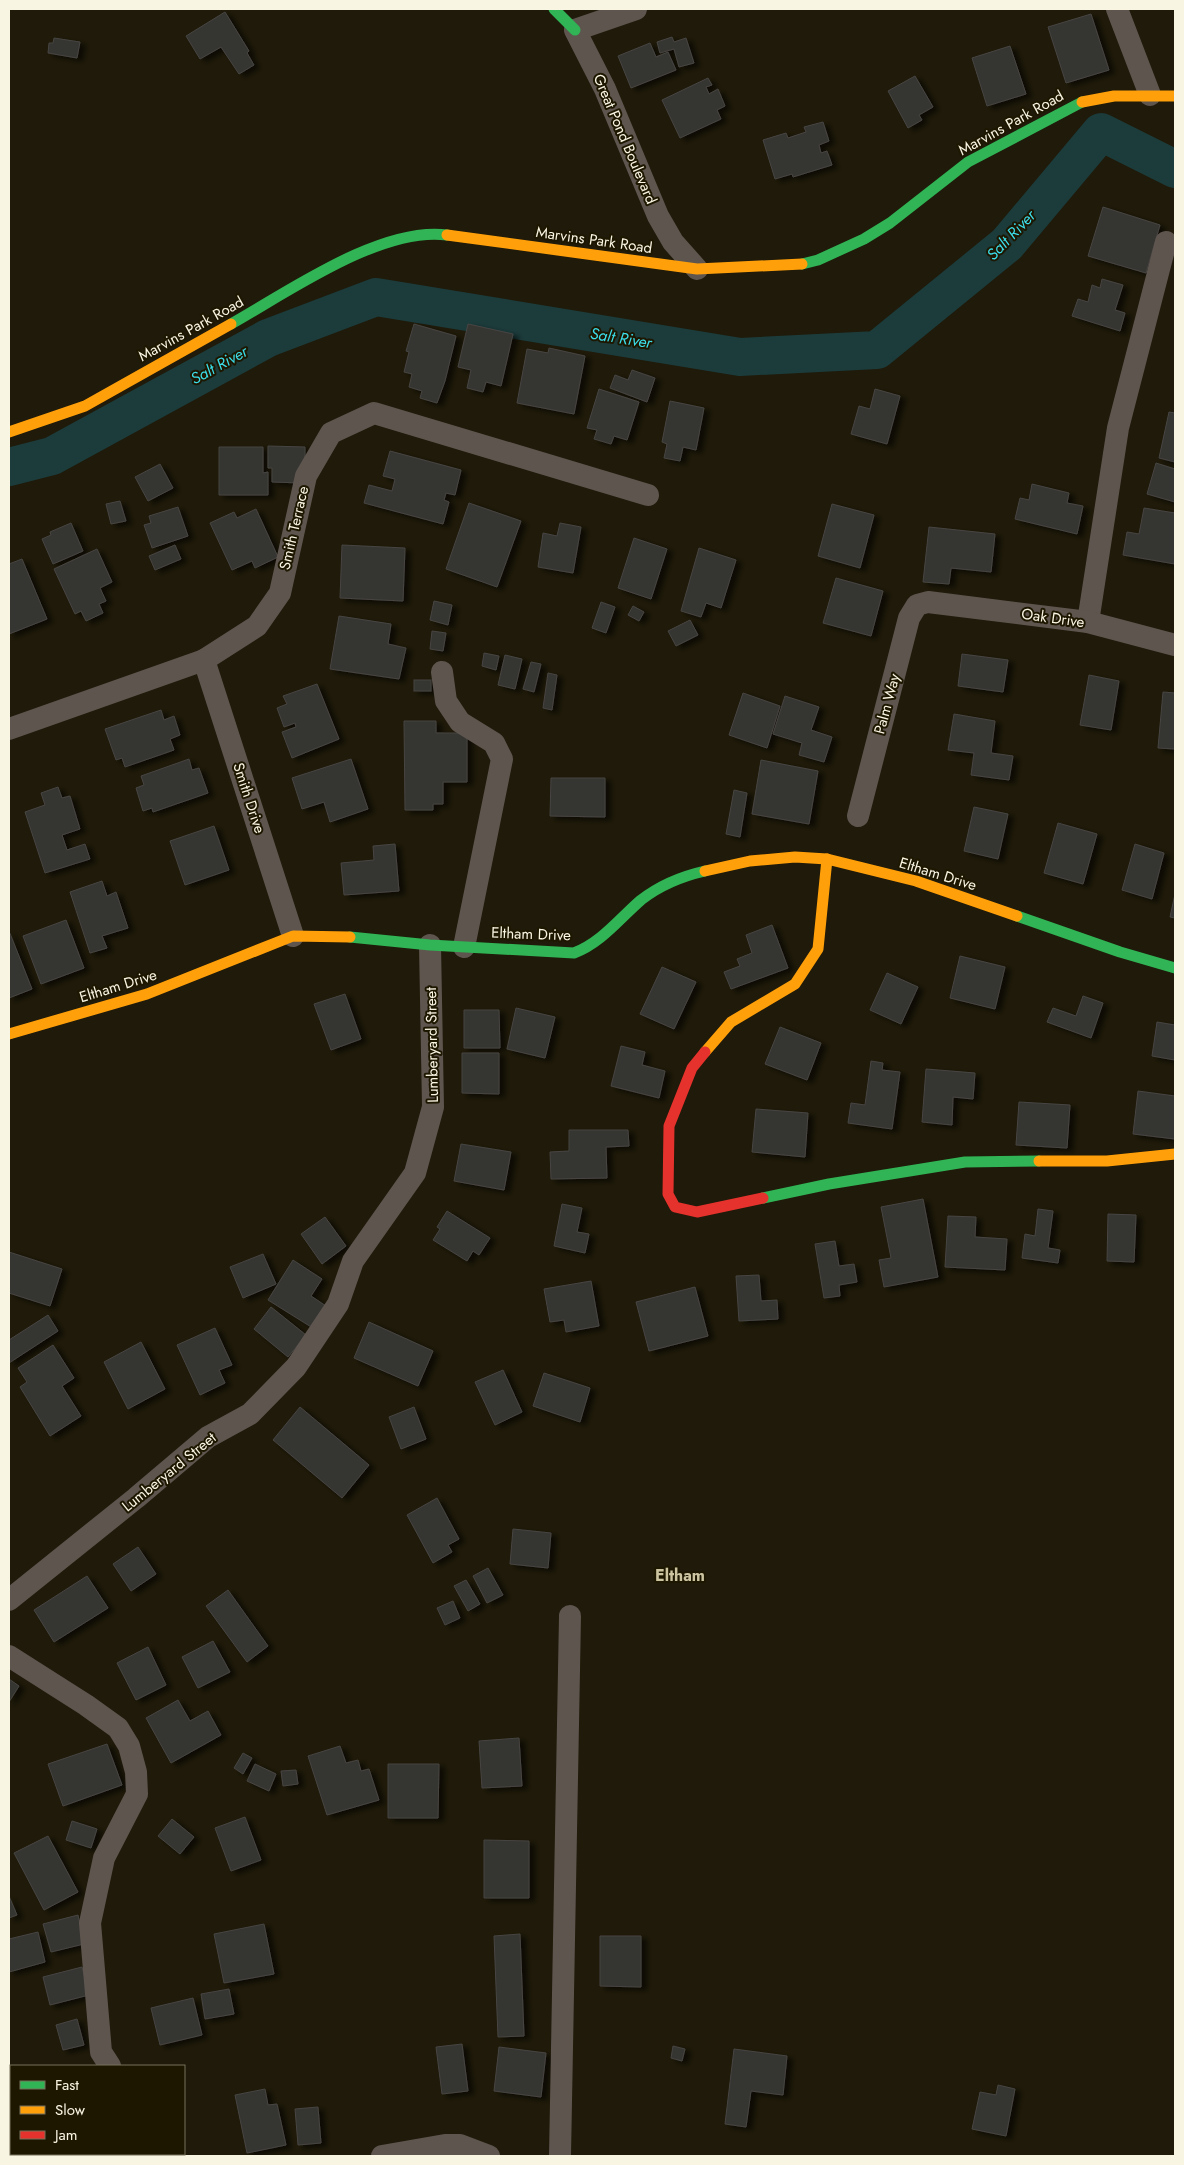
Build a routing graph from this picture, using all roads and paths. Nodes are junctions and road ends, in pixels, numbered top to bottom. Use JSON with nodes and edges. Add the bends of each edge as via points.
{"nodes":[{"id":1,"x":554,"y":9,"type":"edge"},
{"id":2,"x":636,"y":9,"type":"edge"},
{"id":3,"x":1117,"y":9,"type":"edge"},
{"id":4,"x":573,"y":19,"type":"edge"},
{"id":5,"x":1150,"y":95,"type":"junction"},
{"id":6,"x":1175,"y":96,"type":"edge"},
{"id":7,"x":1166,"y":242,"type":"dead end"},
{"id":8,"x":697,"y":269,"type":"junction"},
{"id":9,"x":9,"y":432,"type":"edge"},
{"id":10,"x":648,"y":495,"type":"dead end"},
{"id":11,"x":928,"y":602,"type":"joint"},
{"id":12,"x":1088,"y":622,"type":"junction"},
{"id":13,"x":1175,"y":645,"type":"edge"},
{"id":14,"x":204,"y":660,"type":"junction"},
{"id":15,"x":442,"y":672,"type":"dead end"},
{"id":16,"x":9,"y":729,"type":"edge"},
{"id":17,"x":858,"y":816,"type":"dead end"},
{"id":18,"x":827,"y":859,"type":"junction"},
{"id":19,"x":294,"y":936,"type":"junction"},
{"id":20,"x":430,"y":945,"type":"junction"},
{"id":21,"x":464,"y":947,"type":"junction"},
{"id":22,"x":1175,"y":968,"type":"edge"},
{"id":23,"x":9,"y":1034,"type":"edge"},
{"id":24,"x":1175,"y":1154,"type":"edge"},
{"id":25,"x":9,"y":1600,"type":"edge"},
{"id":26,"x":570,"y":1616,"type":"dead end"},
{"id":27,"x":9,"y":1656,"type":"edge"},
{"id":28,"x":109,"y":2065,"type":"edge"},
{"id":29,"x":382,"y":2156,"type":"edge"},
{"id":30,"x":489,"y":2156,"type":"edge"},
{"id":31,"x":560,"y":2156,"type":"edge"}],
"edges":[{"from":1,"to":4,"type":"street","name":"Great Pond Boulevard"},
{"from":2,"to":4,"type":"street"},
{"from":3,"to":5,"type":"street"},
{"from":4,"to":8,"type":"street","name":"Great Pond Boulevard","via":[[658,216],[673,242]]},
{"from":5,"to":6,"type":"street","name":"Marvins Park Road"},
{"from":5,"to":8,"type":"street","name":"Marvins Park Road","via":[[1092,98],[1080,103],[968,162],[878,231],[818,260],[796,266]]},
{"from":7,"to":12,"type":"street","via":[[1118,428]]},
{"from":8,"to":9,"type":"street","name":"Marvins Park Road","via":[[448,235],[415,236],[340,262],[85,406]]},
{"from":10,"to":14,"type":"street","name":"Smith Terrace","via":[[374,412],[331,433],[306,476],[280,593],[257,626]]},
{"from":11,"to":12,"type":"street","name":"Oak Drive"},
{"from":11,"to":17,"type":"street","name":"Palm Way","via":[[917,605],[909,618]]},
{"from":12,"to":13,"type":"street","name":"Oak Drive"},
{"from":14,"to":16,"type":"street","name":"Smith Terrace"},
{"from":14,"to":19,"type":"street","name":"Smith Drive"},
{"from":15,"to":21,"type":"street","via":[[446,701],[460,722],[494,743],[502,759]]},
{"from":18,"to":21,"type":"street","name":"Eltham Drive","via":[[795,857],[750,861],[685,876],[642,899],[590,947],[574,953]]},
{"from":18,"to":22,"type":"street","name":"Eltham Drive","via":[[916,881]]},
{"from":18,"to":24,"type":"street","via":[[818,949],[795,984],[731,1022],[692,1068],[669,1126],[668,1194],[675,1207],[697,1212],[829,1184],[965,1162],[1107,1161]]},
{"from":19,"to":20,"type":"street","name":"Eltham Drive","via":[[341,936]]},
{"from":19,"to":23,"type":"street","name":"Eltham Drive","via":[[147,994]]},
{"from":20,"to":21,"type":"street","name":"Eltham Drive"},
{"from":20,"to":25,"type":"street","name":"Lumberyard Street","via":[[433,1107],[415,1173],[353,1261],[338,1304],[296,1368],[250,1414],[208,1437]]},
{"from":26,"to":31,"type":"street"},
{"from":27,"to":28,"type":"street","via":[[118,1728],[129,1746],[136,1772],[137,1794],[104,1858],[90,1923],[101,2052]]},
{"from":29,"to":30,"type":"street","via":[[460,2145]]}]}
